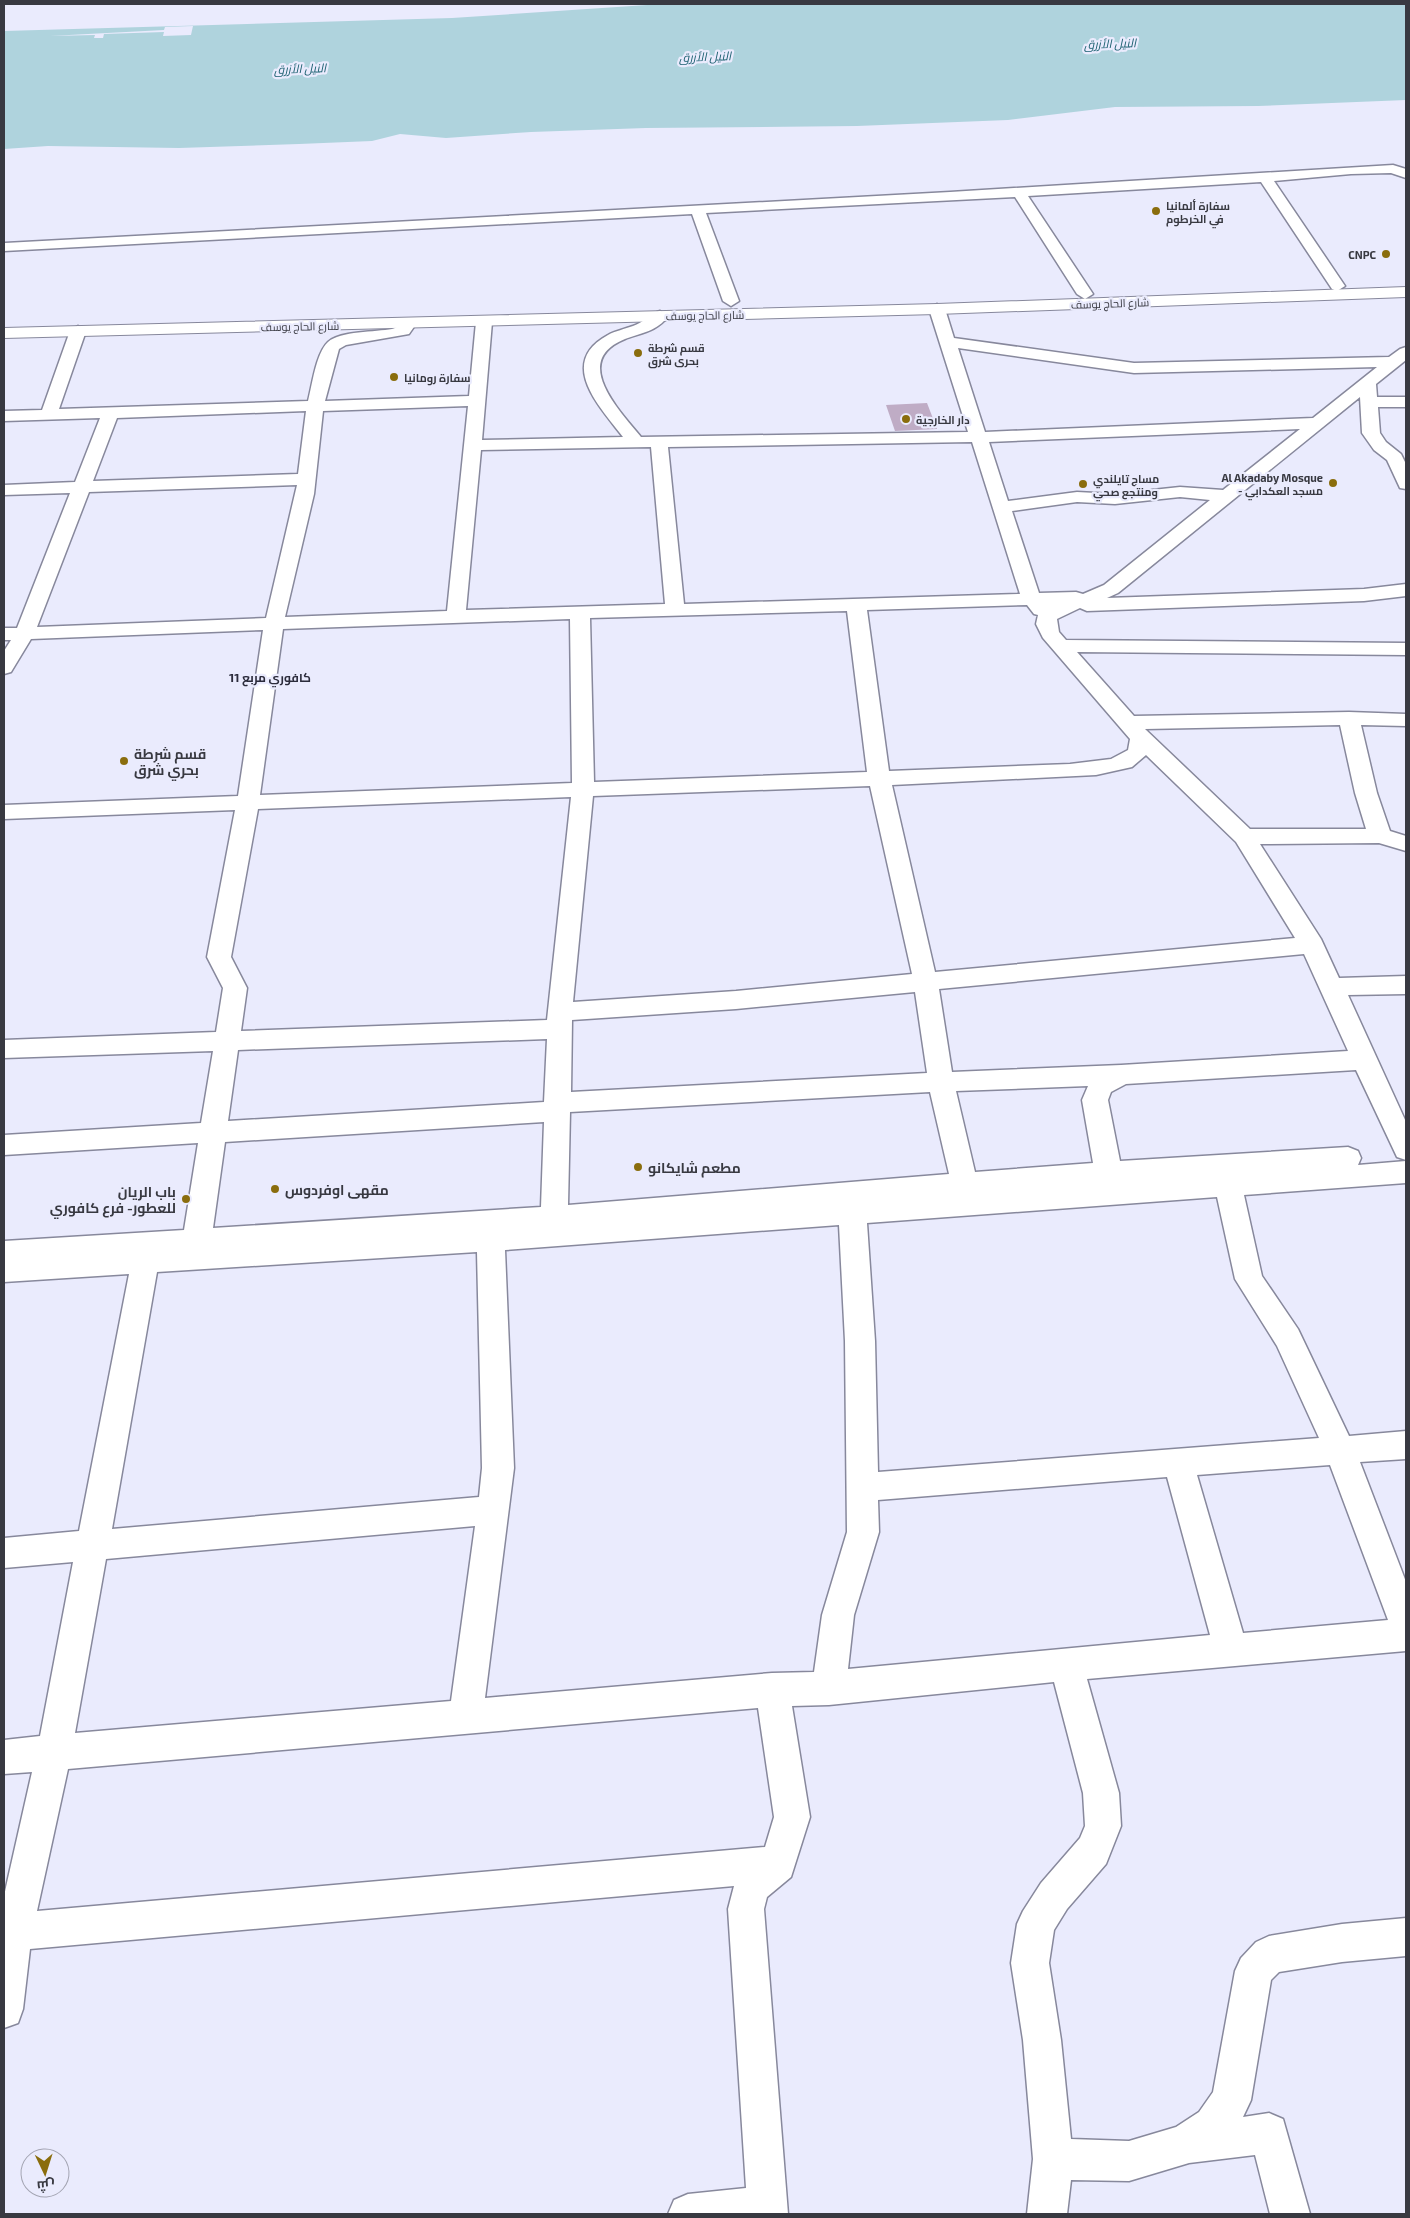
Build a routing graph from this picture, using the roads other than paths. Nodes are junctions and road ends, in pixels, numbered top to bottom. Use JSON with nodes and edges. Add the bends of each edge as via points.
{"nodes":[{"id":1,"x":1406,"y":174,"type":"edge"},
{"id":2,"x":1264,"y":178,"type":"junction"},
{"id":3,"x":1019,"y":192,"type":"junction"},
{"id":4,"x":698,"y":210,"type":"junction"},
{"id":5,"x":5,"y":247,"type":"edge"},
{"id":6,"x":1406,"y":283,"type":"edge"},
{"id":7,"x":1337,"y":286,"type":"junction"},
{"id":8,"x":1406,"y":292,"type":"edge"},
{"id":9,"x":1085,"y":294,"type":"junction"},
{"id":10,"x":731,"y":301,"type":"junction"},
{"id":11,"x":937,"y":309,"type":"junction"},
{"id":12,"x":658,"y":310,"type":"junction"},
{"id":13,"x":4,"y":319,"type":"edge"},
{"id":14,"x":484,"y":322,"type":"junction"},
{"id":15,"x":408,"y":324,"type":"junction"},
{"id":16,"x":78,"y":331,"type":"junction"},
{"id":17,"x":4,"y":333,"type":"edge"},
{"id":18,"x":948,"y":342,"type":"junction"},
{"id":19,"x":1400,"y":357,"type":"edge"},
{"id":20,"x":1368,"y":383,"type":"junction"},
{"id":21,"x":476,"y":401,"type":"junction"},
{"id":22,"x":1368,"y":402,"type":"junction"},
{"id":23,"x":1406,"y":402,"type":"edge"},
{"id":24,"x":315,"y":406,"type":"junction"},
{"id":25,"x":111,"y":412,"type":"junction"},
{"id":26,"x":49,"y":414,"type":"junction"},
{"id":27,"x":4,"y":416,"type":"edge"},
{"id":28,"x":1320,"y":423,"type":"junction"},
{"id":29,"x":978,"y":437,"type":"junction"},
{"id":30,"x":636,"y":442,"type":"junction"},
{"id":31,"x":659,"y":442,"type":"junction"},
{"id":32,"x":472,"y":445,"type":"junction"},
{"id":33,"x":1401,"y":458,"type":"edge"},
{"id":34,"x":306,"y":479,"type":"junction"},
{"id":35,"x":1406,"y":484,"type":"edge"},
{"id":36,"x":83,"y":487,"type":"junction"},
{"id":37,"x":4,"y":490,"type":"edge"},
{"id":38,"x":1224,"y":496,"type":"junction"},
{"id":39,"x":1001,"y":507,"type":"junction"},
{"id":40,"x":1406,"y":590,"type":"edge"},
{"id":41,"x":1030,"y":598,"type":"junction"},
{"id":42,"x":1094,"y":598,"type":"junction"},
{"id":43,"x":856,"y":604,"type":"junction"},
{"id":44,"x":1066,"y":606,"type":"junction"},
{"id":45,"x":675,"y":609,"type":"junction"},
{"id":46,"x":580,"y":612,"type":"junction"},
{"id":47,"x":1047,"y":616,"type":"junction"},
{"id":48,"x":456,"y":617,"type":"junction"},
{"id":49,"x":274,"y":624,"type":"junction"},
{"id":50,"x":4,"y":634,"type":"edge"},
{"id":51,"x":24,"y":634,"type":"junction"},
{"id":52,"x":1060,"y":646,"type":"junction"},
{"id":53,"x":1406,"y":649,"type":"edge"},
{"id":54,"x":4,"y":668,"type":"edge"},
{"id":55,"x":1348,"y":718,"type":"junction"},
{"id":56,"x":1406,"y":720,"type":"edge"},
{"id":57,"x":1135,"y":730,"type":"junction"},
{"id":58,"x":879,"y":778,"type":"junction"},
{"id":59,"x":583,"y":790,"type":"junction"},
{"id":60,"x":248,"y":802,"type":"junction"},
{"id":61,"x":4,"y":812,"type":"edge"},
{"id":62,"x":1380,"y":836,"type":"junction"},
{"id":63,"x":1244,"y":837,"type":"junction"},
{"id":64,"x":1406,"y":844,"type":"edge"},
{"id":65,"x":1312,"y":945,"type":"junction"},
{"id":66,"x":925,"y":980,"type":"junction"},
{"id":67,"x":1406,"y":985,"type":"edge"},
{"id":68,"x":1332,"y":987,"type":"junction"},
{"id":69,"x":560,"y":1021,"type":"junction"},
{"id":70,"x":226,"y":1041,"type":"junction"},
{"id":71,"x":4,"y":1049,"type":"edge"},
{"id":72,"x":1366,"y":1060,"type":"junction"},
{"id":73,"x":1122,"y":1075,"type":"junction"},
{"id":74,"x":941,"y":1082,"type":"junction"},
{"id":75,"x":558,"y":1107,"type":"junction"},
{"id":76,"x":212,"y":1133,"type":"junction"},
{"id":77,"x":4,"y":1145,"type":"edge"},
{"id":78,"x":1406,"y":1150,"type":"edge"},
{"id":79,"x":1406,"y":1156,"type":"edge"},
{"id":80,"x":1108,"y":1171,"type":"junction"},
{"id":81,"x":1406,"y":1172,"type":"edge"},
{"id":82,"x":964,"y":1185,"type":"junction"},
{"id":83,"x":1228,"y":1185,"type":"junction"},
{"id":84,"x":852,"y":1212,"type":"junction"},
{"id":85,"x":554,"y":1217,"type":"junction"},
{"id":86,"x":197,"y":1239,"type":"junction"},
{"id":87,"x":491,"y":1240,"type":"junction"},
{"id":88,"x":4,"y":1252,"type":"edge"},
{"id":89,"x":147,"y":1252,"type":"junction"},
{"id":90,"x":4,"y":1270,"type":"edge"},
{"id":91,"x":1406,"y":1445,"type":"edge"},
{"id":92,"x":1340,"y":1450,"type":"junction"},
{"id":93,"x":1178,"y":1462,"type":"junction"},
{"id":94,"x":863,"y":1486,"type":"junction"},
{"id":95,"x":494,"y":1510,"type":"junction"},
{"id":96,"x":92,"y":1547,"type":"junction"},
{"id":97,"x":4,"y":1553,"type":"edge"},
{"id":98,"x":1406,"y":1624,"type":"edge"},
{"id":99,"x":1406,"y":1635,"type":"edge"},
{"id":100,"x":1231,"y":1650,"type":"junction"},
{"id":101,"x":1066,"y":1664,"type":"junction"},
{"id":102,"x":829,"y":1688,"type":"junction"},
{"id":103,"x":772,"y":1690,"type":"junction"},
{"id":104,"x":466,"y":1717,"type":"junction"},
{"id":105,"x":54,"y":1752,"type":"junction"},
{"id":106,"x":4,"y":1757,"type":"edge"},
{"id":107,"x":778,"y":1864,"type":"junction"},
{"id":108,"x":14,"y":1932,"type":"junction"},
{"id":109,"x":1406,"y":1937,"type":"edge"},
{"id":110,"x":4,"y":2009,"type":"edge"},
{"id":111,"x":1186,"y":2144,"type":"junction"},
{"id":112,"x":1053,"y":2159,"type":"junction"},
{"id":113,"x":768,"y":2210,"type":"edge"},
{"id":114,"x":688,"y":2214,"type":"edge"},
{"id":115,"x":1047,"y":2214,"type":"edge"},
{"id":116,"x":1290,"y":2214,"type":"edge"}],
"edges":[{"from":1,"to":2,"type":"street","via":[[1393,168]]},
{"from":2,"to":3,"type":"street"},
{"from":2,"to":7,"type":"street"},
{"from":3,"to":4,"type":"street"},
{"from":3,"to":9,"type":"street"},
{"from":4,"to":5,"type":"street"},
{"from":4,"to":10,"type":"street"},
{"from":6,"to":7,"type":"main road","name":"شارع الحاج يوسف"},
{"from":7,"to":9,"type":"main road","name":"شارع الحاج يوسف"},
{"from":8,"to":11,"type":"main road","name":"شارع الحاج يوسف"},
{"from":9,"to":10,"type":"main road","name":"شارع الحاج يوسف"},
{"from":10,"to":12,"type":"main road","name":"شارع الحاج يوسف"},
{"from":11,"to":12,"type":"main road","name":"شارع الحاج يوسف"},
{"from":11,"to":18,"type":"street"},
{"from":12,"to":13,"type":"main road","name":"شارع الحاج يوسف"},
{"from":12,"to":14,"type":"main road","name":"شارع الحاج يوسف"},
{"from":12,"to":30,"type":"street","via":[[651,326],[613,339],[596,351],[591,363],[590,375],[597,390]]},
{"from":14,"to":15,"type":"main road","name":"شارع الحاج يوسف"},
{"from":14,"to":21,"type":"street"},
{"from":15,"to":16,"type":"main road","name":"شارع الحاج يوسف"},
{"from":15,"to":24,"type":"street","via":[[398,333],[333,346]]},
{"from":16,"to":17,"type":"main road","name":"شارع الحاج يوسف"},
{"from":16,"to":26,"type":"street"},
{"from":18,"to":19,"type":"street","via":[[1134,368]]},
{"from":18,"to":29,"type":"street"},
{"from":19,"to":20,"type":"street"},
{"from":20,"to":22,"type":"street"},
{"from":20,"to":28,"type":"street"},
{"from":21,"to":24,"type":"street"},
{"from":21,"to":32,"type":"street"},
{"from":22,"to":23,"type":"street"},
{"from":22,"to":33,"type":"street","via":[[1371,433],[1380,446]]},
{"from":24,"to":25,"type":"street"},
{"from":24,"to":34,"type":"street"},
{"from":25,"to":26,"type":"street"},
{"from":25,"to":36,"type":"street"},
{"from":26,"to":27,"type":"street"},
{"from":28,"to":29,"type":"street"},
{"from":28,"to":38,"type":"street"},
{"from":29,"to":31,"type":"street"},
{"from":29,"to":39,"type":"street"},
{"from":30,"to":31,"type":"street"},
{"from":30,"to":32,"type":"street"},
{"from":31,"to":45,"type":"street"},
{"from":32,"to":48,"type":"street"},
{"from":33,"to":35,"type":"street"},
{"from":34,"to":36,"type":"street"},
{"from":34,"to":49,"type":"street"},
{"from":36,"to":37,"type":"street"},
{"from":36,"to":51,"type":"street"},
{"from":38,"to":39,"type":"street","via":[[1180,492],[1115,499],[1076,497]]},
{"from":38,"to":42,"type":"street","via":[[1111,589]]},
{"from":39,"to":41,"type":"street"},
{"from":40,"to":44,"type":"street","via":[[1364,595]]},
{"from":41,"to":42,"type":"street"},
{"from":41,"to":43,"type":"street"},
{"from":41,"to":47,"type":"street"},
{"from":42,"to":44,"type":"street"},
{"from":43,"to":45,"type":"street"},
{"from":43,"to":58,"type":"street"},
{"from":44,"to":47,"type":"street"},
{"from":45,"to":46,"type":"street"},
{"from":46,"to":48,"type":"street"},
{"from":46,"to":59,"type":"street"},
{"from":47,"to":52,"type":"street","via":[[1048,629]]},
{"from":48,"to":49,"type":"street"},
{"from":49,"to":51,"type":"street"},
{"from":49,"to":60,"type":"street"},
{"from":50,"to":51,"type":"street"},
{"from":51,"to":54,"type":"street"},
{"from":52,"to":53,"type":"street"},
{"from":52,"to":57,"type":"street"},
{"from":55,"to":56,"type":"street"},
{"from":55,"to":57,"type":"street"},
{"from":55,"to":62,"type":"street"},
{"from":57,"to":58,"type":"street","via":[[1137,753],[1126,761],[1102,768]]},
{"from":57,"to":63,"type":"street"},
{"from":58,"to":59,"type":"street"},
{"from":58,"to":66,"type":"street"},
{"from":59,"to":60,"type":"street"},
{"from":59,"to":69,"type":"street"},
{"from":60,"to":61,"type":"street"},
{"from":60,"to":70,"type":"street","via":[[219,957],[235,988]]},
{"from":62,"to":63,"type":"street"},
{"from":62,"to":64,"type":"street"},
{"from":63,"to":65,"type":"street"},
{"from":65,"to":66,"type":"street"},
{"from":65,"to":68,"type":"street"},
{"from":66,"to":69,"type":"street"},
{"from":66,"to":74,"type":"street"},
{"from":67,"to":68,"type":"street"},
{"from":68,"to":72,"type":"street"},
{"from":69,"to":70,"type":"street"},
{"from":69,"to":75,"type":"street"},
{"from":70,"to":71,"type":"street"},
{"from":70,"to":76,"type":"street"},
{"from":72,"to":73,"type":"street"},
{"from":72,"to":78,"type":"street"},
{"from":73,"to":74,"type":"street"},
{"from":73,"to":80,"type":"street","via":[[1101,1086],[1095,1100]]},
{"from":74,"to":75,"type":"street"},
{"from":74,"to":82,"type":"street"},
{"from":75,"to":76,"type":"street"},
{"from":75,"to":85,"type":"street"},
{"from":76,"to":77,"type":"street"},
{"from":76,"to":86,"type":"street"},
{"from":79,"to":80,"type":"street"},
{"from":80,"to":82,"type":"street"},
{"from":81,"to":83,"type":"street"},
{"from":82,"to":85,"type":"street"},
{"from":83,"to":84,"type":"street"},
{"from":83,"to":92,"type":"street","via":[[1249,1279],[1288,1338]]},
{"from":84,"to":87,"type":"street"},
{"from":84,"to":94,"type":"street","via":[[860,1341]]},
{"from":85,"to":86,"type":"street"},
{"from":86,"to":89,"type":"street"},
{"from":87,"to":89,"type":"street"},
{"from":87,"to":95,"type":"street","via":[[498,1468]]},
{"from":88,"to":89,"type":"street"},
{"from":89,"to":90,"type":"street"},
{"from":89,"to":96,"type":"street"},
{"from":91,"to":92,"type":"street"},
{"from":92,"to":93,"type":"street"},
{"from":92,"to":98,"type":"street"},
{"from":93,"to":94,"type":"street"},
{"from":93,"to":100,"type":"street"},
{"from":94,"to":102,"type":"street","via":[[863,1532],[838,1615]]},
{"from":95,"to":96,"type":"street"},
{"from":95,"to":104,"type":"street"},
{"from":96,"to":97,"type":"street"},
{"from":96,"to":105,"type":"street"},
{"from":99,"to":100,"type":"street"},
{"from":100,"to":101,"type":"street"},
{"from":101,"to":102,"type":"street"},
{"from":101,"to":112,"type":"street","via":[[1101,1793],[1103,1826],[1093,1850],[1054,1896],[1036,1924],[1031,1954]]},
{"from":102,"to":103,"type":"street"},
{"from":103,"to":104,"type":"street"},
{"from":103,"to":107,"type":"street","via":[[792,1817]]},
{"from":104,"to":105,"type":"street"},
{"from":105,"to":106,"type":"street"},
{"from":105,"to":108,"type":"street"},
{"from":107,"to":108,"type":"street"},
{"from":107,"to":113,"type":"street","via":[[754,1884],[746,1909]]},
{"from":108,"to":110,"type":"street"},
{"from":109,"to":111,"type":"street","via":[[1270,1955],[1254,1972],[1231,2100],[1213,2126]]},
{"from":111,"to":112,"type":"street","via":[[1129,2161]]},
{"from":111,"to":116,"type":"street","via":[[1269,2133]]},
{"from":112,"to":115,"type":"street"},
{"from":113,"to":114,"type":"street"}]}
